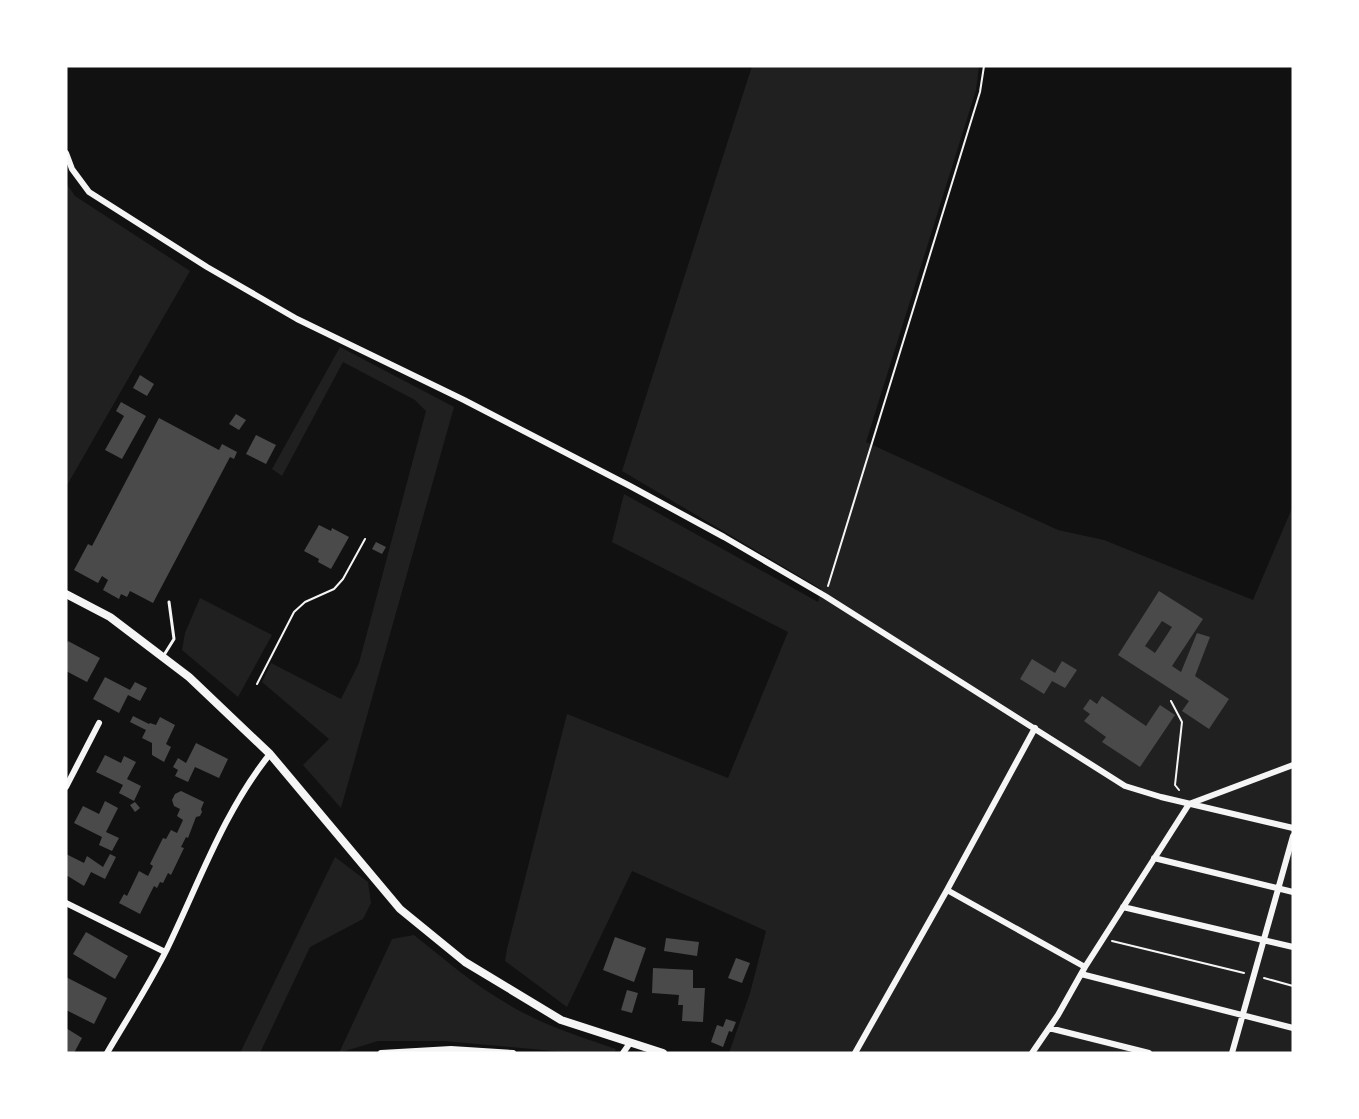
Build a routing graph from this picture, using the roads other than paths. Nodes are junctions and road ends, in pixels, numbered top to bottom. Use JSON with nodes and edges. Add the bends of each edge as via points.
{"nodes":[{"id":1,"x":66,"y":153,"type":"edge"},
{"id":2,"x":66,"y":594,"type":"edge"},
{"id":3,"x":169,"y":602,"type":"dead end"},
{"id":4,"x":163,"y":657,"type":"junction"},
{"id":5,"x":99,"y":723,"type":"dead end"},
{"id":6,"x":1035,"y":728,"type":"junction"},
{"id":7,"x":270,"y":754,"type":"junction"},
{"id":8,"x":1293,"y":765,"type":"edge"},
{"id":9,"x":66,"y":787,"type":"edge"},
{"id":10,"x":1189,"y":804,"type":"junction"},
{"id":11,"x":1293,"y":828,"type":"edge"},
{"id":12,"x":1293,"y":836,"type":"edge"},
{"id":13,"x":1154,"y":858,"type":"junction"},
{"id":14,"x":1278,"y":888,"type":"junction"},
{"id":15,"x":947,"y":890,"type":"junction"},
{"id":16,"x":1293,"y":892,"type":"edge"},
{"id":17,"x":66,"y":903,"type":"edge"},
{"id":18,"x":1123,"y":907,"type":"junction"},
{"id":19,"x":1264,"y":940,"type":"junction"},
{"id":20,"x":1293,"y":947,"type":"edge"},
{"id":21,"x":165,"y":952,"type":"junction"},
{"id":22,"x":1085,"y":967,"type":"junction"},
{"id":23,"x":1081,"y":974,"type":"junction"},
{"id":24,"x":1243,"y":1015,"type":"junction"},
{"id":25,"x":1049,"y":1028,"type":"junction"},
{"id":26,"x":1293,"y":1028,"type":"edge"},
{"id":27,"x":630,"y":1043,"type":"junction"},
{"id":28,"x":107,"y":1053,"type":"edge"},
{"id":29,"x":381,"y":1053,"type":"edge"},
{"id":30,"x":513,"y":1053,"type":"edge"},
{"id":31,"x":623,"y":1053,"type":"edge"},
{"id":32,"x":663,"y":1053,"type":"edge"},
{"id":33,"x":855,"y":1053,"type":"edge"},
{"id":34,"x":1032,"y":1053,"type":"edge"},
{"id":35,"x":1149,"y":1053,"type":"edge"},
{"id":36,"x":1232,"y":1053,"type":"edge"}],
"edges":[{"from":1,"to":6,"type":"street","via":[[72,169],[90,192],[207,267],[297,319],[464,400],[724,537]]},
{"from":2,"to":4,"type":"street","via":[[110,617]]},
{"from":3,"to":4,"type":"lane","via":[[174,639]]},
{"from":4,"to":7,"type":"street"},
{"from":5,"to":9,"type":"street"},
{"from":6,"to":10,"type":"street","via":[[1125,786]]},
{"from":6,"to":15,"type":"street"},
{"from":7,"to":21,"type":"street","via":[[250,779]]},
{"from":7,"to":27,"type":"street","via":[[400,909],[455,955],[561,1020]]},
{"from":8,"to":10,"type":"street"},
{"from":10,"to":11,"type":"street"},
{"from":10,"to":13,"type":"street"},
{"from":12,"to":14,"type":"street"},
{"from":13,"to":14,"type":"street"},
{"from":13,"to":18,"type":"street"},
{"from":14,"to":16,"type":"street"},
{"from":14,"to":19,"type":"street"},
{"from":15,"to":22,"type":"street"},
{"from":15,"to":33,"type":"street"},
{"from":17,"to":21,"type":"street"},
{"from":18,"to":19,"type":"street"},
{"from":18,"to":22,"type":"street"},
{"from":19,"to":20,"type":"street"},
{"from":19,"to":24,"type":"street"},
{"from":21,"to":28,"type":"street"},
{"from":22,"to":23,"type":"street"},
{"from":23,"to":24,"type":"street"},
{"from":23,"to":25,"type":"street"},
{"from":24,"to":26,"type":"street"},
{"from":24,"to":36,"type":"street"},
{"from":25,"to":34,"type":"street"},
{"from":25,"to":35,"type":"street"},
{"from":27,"to":31,"type":"street"},
{"from":27,"to":32,"type":"street"},
{"from":29,"to":30,"type":"street","via":[[451,1048]]}]}
